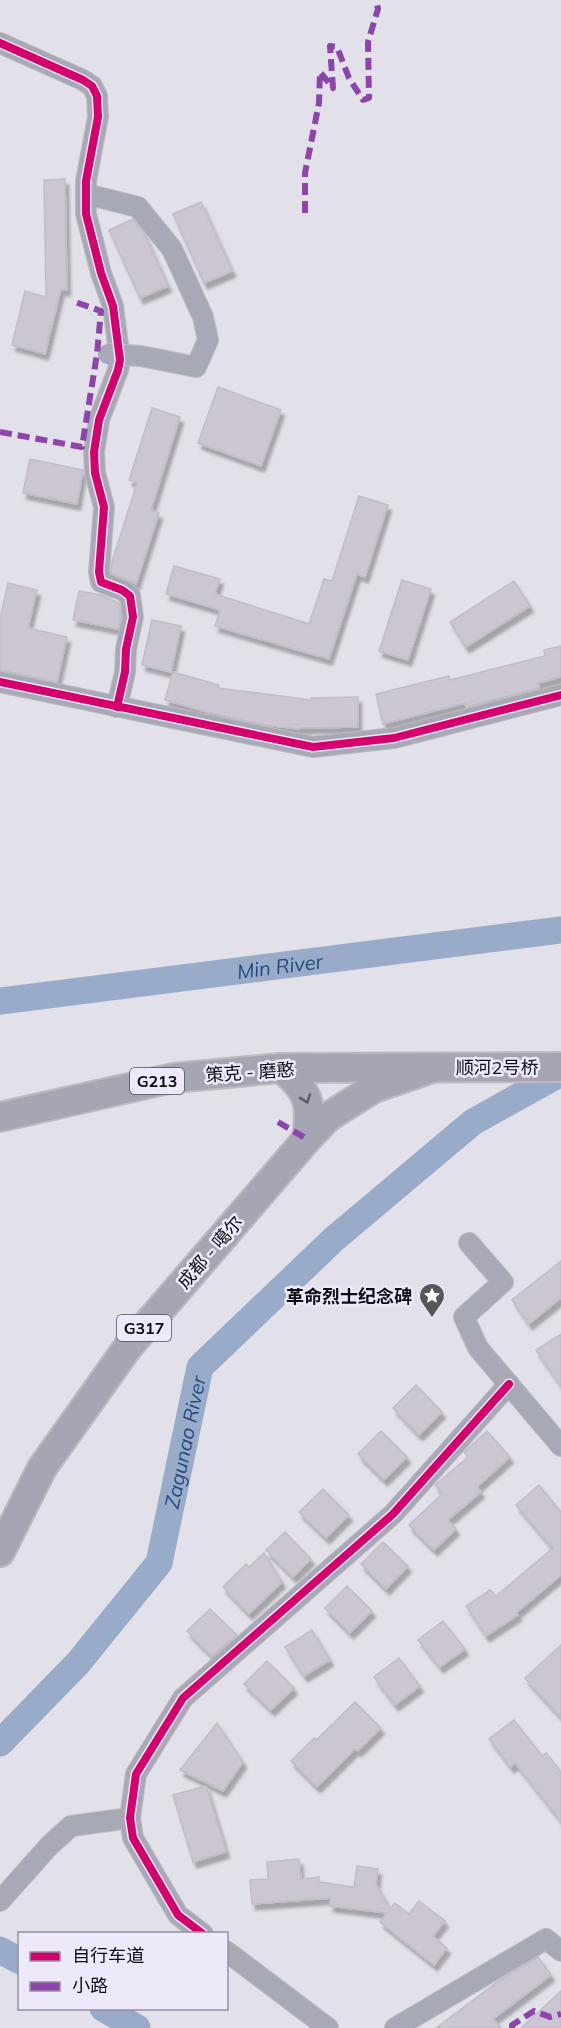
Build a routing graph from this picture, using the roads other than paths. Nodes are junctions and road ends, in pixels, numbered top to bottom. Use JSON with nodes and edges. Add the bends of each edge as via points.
{"nodes":[{"id":1,"x":0,"y":43,"type":"edge"},
{"id":2,"x":86,"y":194,"type":"junction"},
{"id":3,"x":103,"y":354,"type":"dead end"},
{"id":4,"x":0,"y":682,"type":"edge"},
{"id":5,"x":561,"y":695,"type":"edge"},
{"id":6,"x":117,"y":707,"type":"junction"},
{"id":7,"x":561,"y":1067,"type":"edge"},
{"id":8,"x":281,"y":1068,"type":"junction"},
{"id":9,"x":432,"y":1068,"type":"junction"},
{"id":10,"x":0,"y":1117,"type":"edge"},
{"id":11,"x":313,"y":1132,"type":"junction"},
{"id":12,"x":469,"y":1244,"type":"dead end"},
{"id":13,"x":509,"y":1384,"type":"junction"},
{"id":14,"x":561,"y":1446,"type":"edge"},
{"id":15,"x":0,"y":1552,"type":"edge"},
{"id":16,"x":130,"y":1818,"type":"junction"},
{"id":17,"x":0,"y":1901,"type":"edge"},
{"id":18,"x":200,"y":1932,"type":"edge"},
{"id":19,"x":561,"y":1951,"type":"edge"},
{"id":20,"x":228,"y":1953,"type":"edge"},
{"id":21,"x":328,"y":2028,"type":"edge"},
{"id":22,"x":394,"y":2028,"type":"edge"}],
"edges":[{"from":1,"to":2,"type":"street","via":[[92,86],[97,96],[98,117]]},
{"from":2,"to":3,"type":"street","bridge":true,"via":[[138,207],[172,249],[203,317],[208,340],[196,367],[141,356]]},
{"from":2,"to":6,"type":"street","via":[[86,214],[113,306],[120,360],[99,420],[94,452],[104,507],[101,582],[130,596],[133,617]]},
{"from":4,"to":6,"type":"street"},
{"from":5,"to":6,"type":"street","via":[[394,738],[313,747]]},
{"from":7,"to":9,"type":"highway","name":"顺河2号桥","number":"G213"},
{"from":8,"to":9,"type":"highway","name":"策克 - 磨憨","number":"G213"},
{"from":8,"to":10,"type":"highway","name":"策克 - 磨憨","number":"G213","via":[[172,1078]]},
{"from":8,"to":11,"type":"highway","one_way":true,"via":[[304,1092]]},
{"from":9,"to":11,"type":"highway","name":"成都 - 噶尔","number":"G317","via":[[374,1088],[328,1117]]},
{"from":11,"to":15,"type":"highway","name":"成都 - 噶尔","number":"G317","via":[[128,1347],[42,1468]]},
{"from":12,"to":13,"type":"street","via":[[503,1282],[464,1317],[478,1348]]},
{"from":13,"to":14,"type":"street"},
{"from":13,"to":16,"type":"street","via":[[393,1514],[183,1698],[136,1774]]},
{"from":16,"to":17,"type":"street","via":[[71,1826]]},
{"from":16,"to":18,"type":"street","via":[[133,1838],[178,1915]]},
{"from":19,"to":22,"type":"street","via":[[546,1939]]},
{"from":20,"to":21,"type":"street"}]}
